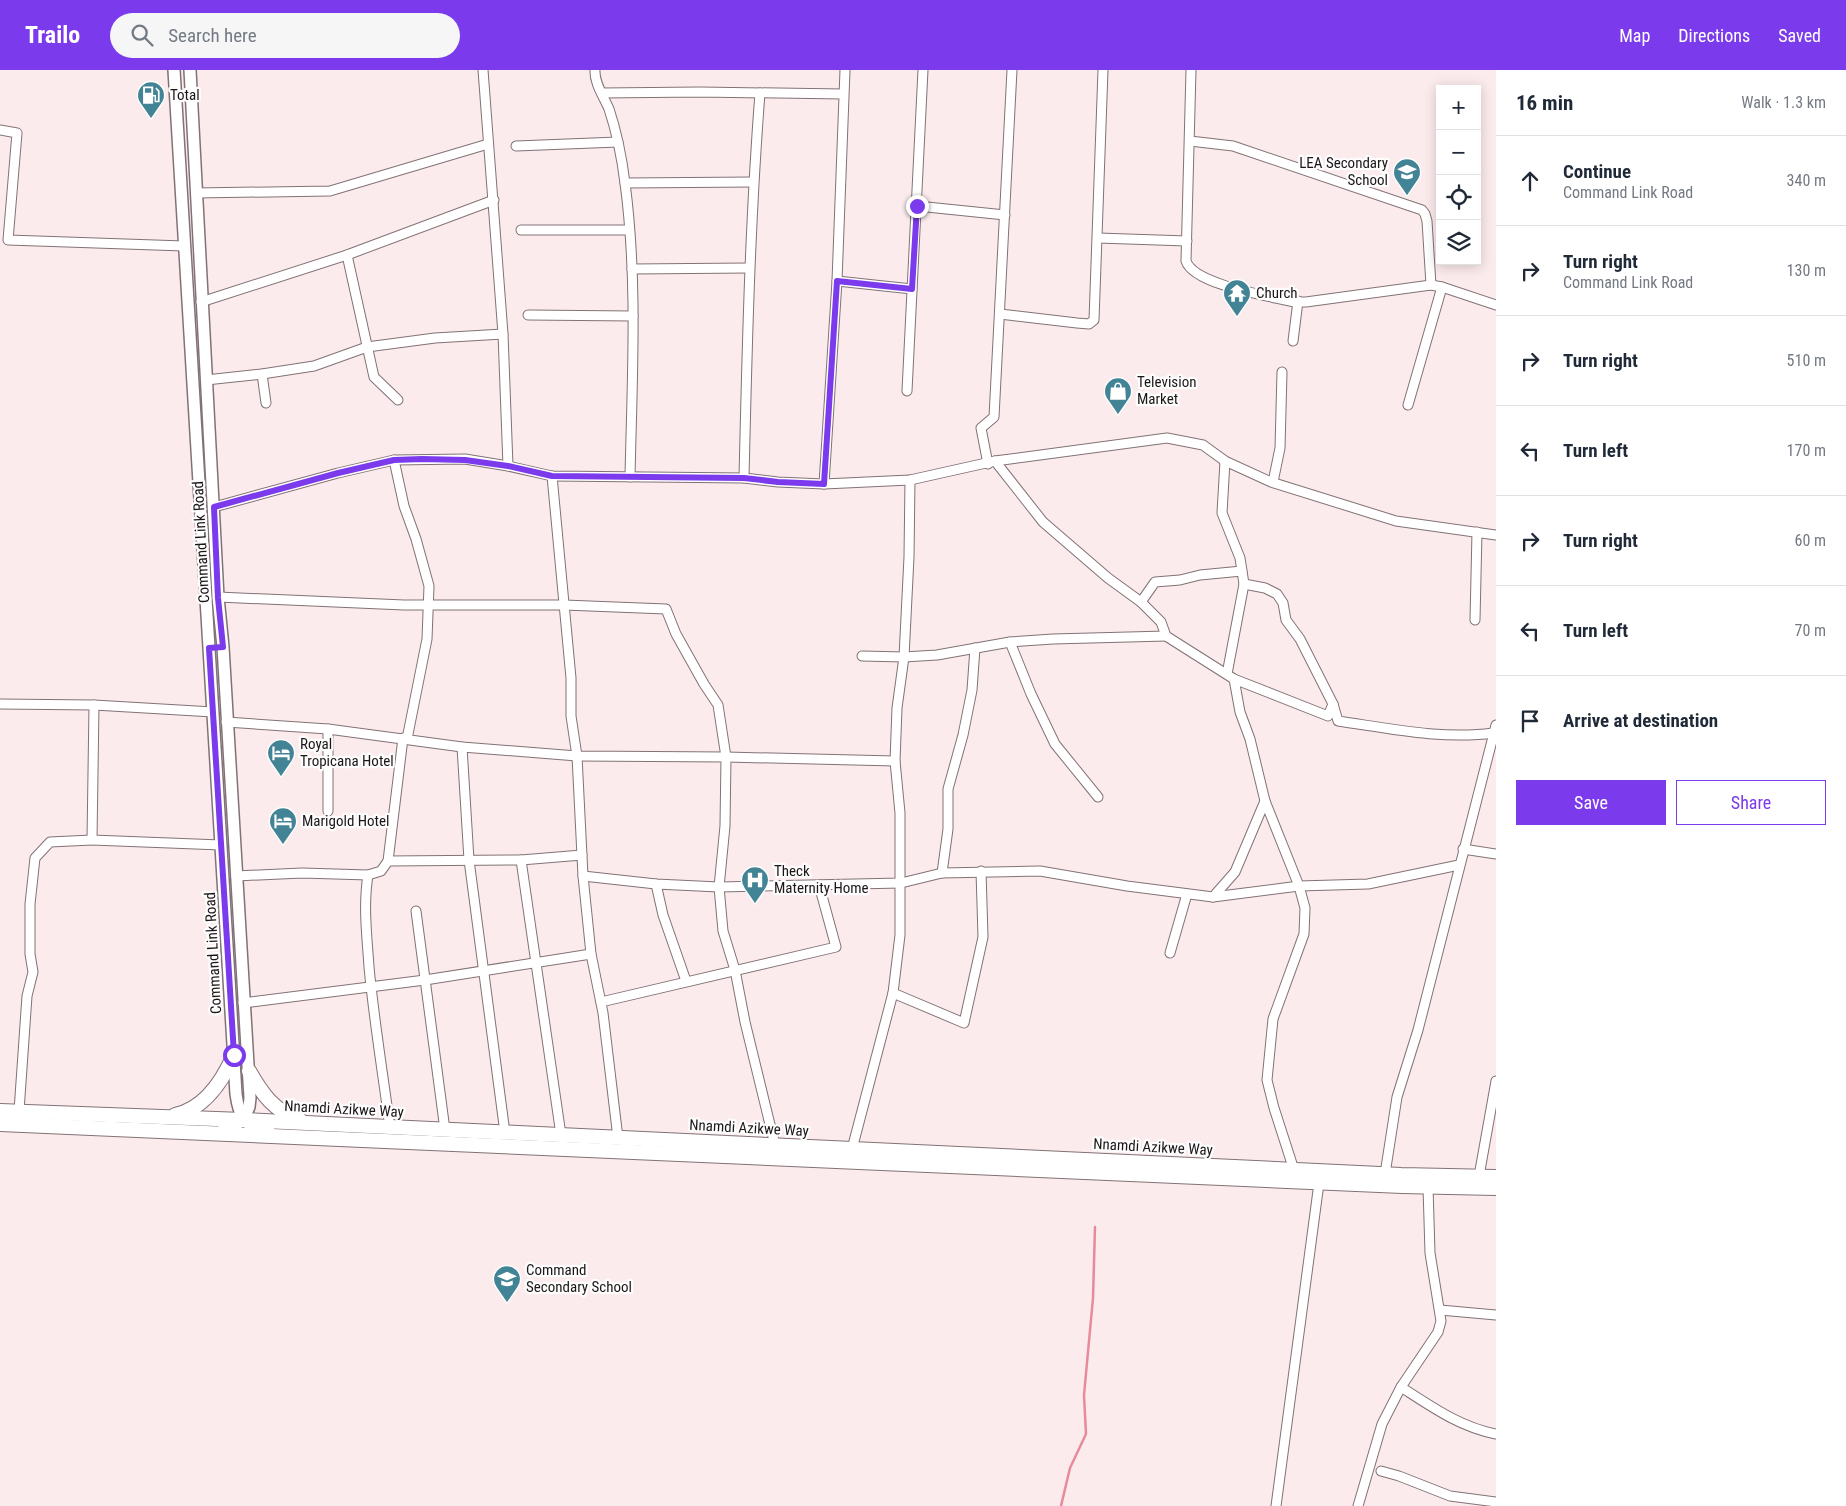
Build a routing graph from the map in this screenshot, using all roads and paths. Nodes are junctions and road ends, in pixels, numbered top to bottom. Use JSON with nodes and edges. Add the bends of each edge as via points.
{"nodes":[{"id":1,"x":174,"y":70,"type":"edge"},
{"id":2,"x":190,"y":70,"type":"edge"},
{"id":3,"x":483,"y":70,"type":"edge"},
{"id":4,"x":595,"y":70,"type":"edge"},
{"id":5,"x":845,"y":70,"type":"edge"},
{"id":6,"x":923,"y":70,"type":"edge"},
{"id":7,"x":1012,"y":70,"type":"edge"},
{"id":8,"x":1103,"y":70,"type":"edge"},
{"id":9,"x":1191,"y":70,"type":"edge"},
{"id":10,"x":602,"y":93,"type":"junction"},
{"id":11,"x":760,"y":93,"type":"junction"},
{"id":12,"x":843,"y":94,"type":"junction"},
{"id":13,"x":0,"y":130,"type":"edge"},
{"id":14,"x":1190,"y":141,"type":"junction"},
{"id":15,"x":618,"y":142,"type":"junction"},
{"id":16,"x":488,"y":144,"type":"junction"},
{"id":17,"x":516,"y":146,"type":"dead end"},
{"id":18,"x":753,"y":182,"type":"junction"},
{"id":19,"x":625,"y":183,"type":"junction"},
{"id":20,"x":196,"y":193,"type":"junction"},
{"id":21,"x":494,"y":200,"type":"junction"},
{"id":22,"x":917,"y":206,"type":"junction"},
{"id":23,"x":1005,"y":215,"type":"junction"},
{"id":24,"x":522,"y":230,"type":"dead end"},
{"id":25,"x":629,"y":230,"type":"junction"},
{"id":26,"x":1098,"y":238,"type":"junction"},
{"id":27,"x":1187,"y":241,"type":"junction"},
{"id":28,"x":184,"y":246,"type":"junction"},
{"id":29,"x":347,"y":255,"type":"junction"},
{"id":30,"x":749,"y":268,"type":"junction"},
{"id":31,"x":632,"y":269,"type":"junction"},
{"id":32,"x":837,"y":281,"type":"junction"},
{"id":33,"x":1431,"y":285,"type":"junction"},
{"id":34,"x":1442,"y":287,"type":"junction"},
{"id":35,"x":912,"y":289,"type":"junction"},
{"id":36,"x":1298,"y":301,"type":"junction"},
{"id":37,"x":201,"y":302,"type":"junction"},
{"id":38,"x":1496,"y":305,"type":"edge"},
{"id":39,"x":1000,"y":314,"type":"junction"},
{"id":40,"x":528,"y":315,"type":"dead end"},
{"id":41,"x":633,"y":316,"type":"junction"},
{"id":42,"x":503,"y":334,"type":"junction"},
{"id":43,"x":1292,"y":341,"type":"dead end"},
{"id":44,"x":367,"y":347,"type":"junction"},
{"id":45,"x":1282,"y":372,"type":"dead end"},
{"id":46,"x":262,"y":374,"type":"junction"},
{"id":47,"x":206,"y":380,"type":"junction"},
{"id":48,"x":907,"y":392,"type":"dead end"},
{"id":49,"x":398,"y":400,"type":"dead end"},
{"id":50,"x":266,"y":403,"type":"dead end"},
{"id":51,"x":1408,"y":404,"type":"dead end"},
{"id":52,"x":394,"y":460,"type":"junction"},
{"id":53,"x":1225,"y":461,"type":"junction"},
{"id":54,"x":992,"y":462,"type":"junction"},
{"id":55,"x":508,"y":466,"type":"junction"},
{"id":56,"x":552,"y":476,"type":"junction"},
{"id":57,"x":630,"y":477,"type":"junction"},
{"id":58,"x":744,"y":478,"type":"junction"},
{"id":59,"x":910,"y":480,"type":"junction"},
{"id":60,"x":1273,"y":482,"type":"junction"},
{"id":61,"x":824,"y":484,"type":"junction"},
{"id":62,"x":214,"y":507,"type":"junction"},
{"id":63,"x":1477,"y":532,"type":"junction"},
{"id":64,"x":1496,"y":535,"type":"edge"},
{"id":65,"x":1242,"y":572,"type":"junction"},
{"id":66,"x":1244,"y":584,"type":"junction"},
{"id":67,"x":218,"y":598,"type":"junction"},
{"id":68,"x":1141,"y":602,"type":"junction"},
{"id":69,"x":427,"y":605,"type":"junction"},
{"id":70,"x":564,"y":605,"type":"junction"},
{"id":71,"x":1475,"y":620,"type":"dead end"},
{"id":72,"x":1166,"y":636,"type":"junction"},
{"id":73,"x":1010,"y":642,"type":"junction"},
{"id":74,"x":223,"y":647,"type":"junction"},
{"id":75,"x":209,"y":648,"type":"junction"},
{"id":76,"x":976,"y":648,"type":"junction"},
{"id":77,"x":862,"y":656,"type":"dead end"},
{"id":78,"x":904,"y":657,"type":"junction"},
{"id":79,"x":1231,"y":676,"type":"junction"},
{"id":80,"x":0,"y":704,"type":"edge"},
{"id":81,"x":1333,"y":704,"type":"junction"},
{"id":82,"x":94,"y":705,"type":"junction"},
{"id":83,"x":213,"y":712,"type":"junction"},
{"id":84,"x":226,"y":722,"type":"junction"},
{"id":85,"x":328,"y":729,"type":"junction"},
{"id":86,"x":1494,"y":729,"type":"edge"},
{"id":87,"x":405,"y":738,"type":"junction"},
{"id":88,"x":462,"y":747,"type":"junction"},
{"id":89,"x":577,"y":756,"type":"junction"},
{"id":90,"x":726,"y":757,"type":"junction"},
{"id":91,"x":895,"y":761,"type":"junction"},
{"id":92,"x":1098,"y":797,"type":"dead end"},
{"id":93,"x":1266,"y":800,"type":"junction"},
{"id":94,"x":328,"y":811,"type":"dead end"},
{"id":95,"x":92,"y":840,"type":"junction"},
{"id":96,"x":221,"y":845,"type":"junction"},
{"id":97,"x":1463,"y":849,"type":"junction"},
{"id":98,"x":582,"y":854,"type":"junction"},
{"id":99,"x":1496,"y":854,"type":"edge"},
{"id":100,"x":469,"y":860,"type":"junction"},
{"id":101,"x":522,"y":860,"type":"junction"},
{"id":102,"x":388,"y":861,"type":"junction"},
{"id":103,"x":1459,"y":865,"type":"junction"},
{"id":104,"x":981,"y":872,"type":"junction"},
{"id":105,"x":942,"y":873,"type":"junction"},
{"id":106,"x":368,"y":875,"type":"junction"},
{"id":107,"x":236,"y":876,"type":"junction"},
{"id":108,"x":583,"y":876,"type":"junction"},
{"id":109,"x":901,"y":883,"type":"junction"},
{"id":110,"x":656,"y":884,"type":"junction"},
{"id":111,"x":819,"y":885,"type":"junction"},
{"id":112,"x":1299,"y":886,"type":"junction"},
{"id":113,"x":719,"y":888,"type":"junction"},
{"id":114,"x":1187,"y":894,"type":"junction"},
{"id":115,"x":1214,"y":897,"type":"junction"},
{"id":116,"x":416,"y":912,"type":"dead end"},
{"id":117,"x":1170,"y":953,"type":"dead end"},
{"id":118,"x":591,"y":954,"type":"junction"},
{"id":119,"x":535,"y":962,"type":"junction"},
{"id":120,"x":734,"y":970,"type":"junction"},
{"id":121,"x":483,"y":972,"type":"junction"},
{"id":122,"x":425,"y":980,"type":"junction"},
{"id":123,"x":686,"y":981,"type":"junction"},
{"id":124,"x":371,"y":987,"type":"junction"},
{"id":125,"x":893,"y":993,"type":"junction"},
{"id":126,"x":601,"y":1002,"type":"junction"},
{"id":127,"x":243,"y":1003,"type":"junction"},
{"id":128,"x":234,"y":1055,"type":"junction"},
{"id":129,"x":249,"y":1071,"type":"junction"},
{"id":130,"x":1496,"y":1081,"type":"edge"},
{"id":131,"x":0,"y":1111,"type":"edge"},
{"id":132,"x":19,"y":1111,"type":"junction"},
{"id":133,"x":154,"y":1117,"type":"junction"},
{"id":134,"x":243,"y":1120,"type":"junction"},
{"id":135,"x":0,"y":1124,"type":"edge"},
{"id":136,"x":322,"y":1125,"type":"junction"},
{"id":137,"x":390,"y":1128,"type":"junction"},
{"id":138,"x":445,"y":1130,"type":"junction"},
{"id":139,"x":217,"y":1132,"type":"junction"},
{"id":140,"x":505,"y":1133,"type":"junction"},
{"id":141,"x":284,"y":1135,"type":"junction"},
{"id":142,"x":561,"y":1135,"type":"junction"},
{"id":143,"x":618,"y":1138,"type":"junction"},
{"id":144,"x":775,"y":1145,"type":"junction"},
{"id":145,"x":852,"y":1149,"type":"junction"},
{"id":146,"x":1294,"y":1170,"type":"junction"},
{"id":147,"x":1385,"y":1174,"type":"junction"},
{"id":148,"x":1479,"y":1176,"type":"junction"},
{"id":149,"x":1496,"y":1176,"type":"edge"},
{"id":150,"x":1319,"y":1183,"type":"junction"},
{"id":151,"x":1428,"y":1187,"type":"junction"},
{"id":152,"x":1496,"y":1188,"type":"edge"},
{"id":153,"x":1440,"y":1310,"type":"junction"},
{"id":154,"x":1496,"y":1315,"type":"edge"},
{"id":155,"x":1401,"y":1387,"type":"junction"},
{"id":156,"x":1496,"y":1434,"type":"edge"},
{"id":157,"x":1381,"y":1471,"type":"dead end"},
{"id":158,"x":1496,"y":1502,"type":"edge"},
{"id":159,"x":1276,"y":1506,"type":"edge"},
{"id":160,"x":1358,"y":1506,"type":"edge"}],
"edges":[{"from":1,"to":28,"type":"main road","name":"Command Link Road"},
{"from":2,"to":20,"type":"main road","name":"Command Link Road"},
{"from":3,"to":16,"type":"street"},
{"from":4,"to":10,"type":"street","via":[[594,76]]},
{"from":5,"to":12,"type":"street"},
{"from":6,"to":22,"type":"street"},
{"from":7,"to":23,"type":"street"},
{"from":8,"to":26,"type":"street"},
{"from":9,"to":14,"type":"street"},
{"from":10,"to":11,"type":"street"},
{"from":10,"to":15,"type":"street"},
{"from":11,"to":12,"type":"street"},
{"from":11,"to":18,"type":"street"},
{"from":12,"to":32,"type":"street"},
{"from":13,"to":28,"type":"street","via":[[17,133],[8,240]]},
{"from":14,"to":27,"type":"street"},
{"from":14,"to":33,"type":"street","via":[[1234,146],[1422,210],[1427,220]]},
{"from":15,"to":17,"type":"street"},
{"from":15,"to":19,"type":"street"},
{"from":16,"to":20,"type":"street","via":[[330,191]]},
{"from":16,"to":21,"type":"street"},
{"from":18,"to":19,"type":"street"},
{"from":18,"to":30,"type":"street"},
{"from":19,"to":25,"type":"street"},
{"from":20,"to":37,"type":"main road","name":"Command Link Road"},
{"from":21,"to":29,"type":"street"},
{"from":21,"to":42,"type":"street"},
{"from":22,"to":23,"type":"street"},
{"from":22,"to":35,"type":"street"},
{"from":23,"to":39,"type":"street"},
{"from":24,"to":25,"type":"street"},
{"from":25,"to":31,"type":"street"},
{"from":26,"to":27,"type":"street"},
{"from":26,"to":39,"type":"street","via":[[1094,320],[1089,324]]},
{"from":27,"to":36,"type":"street","via":[[1186,262],[1193,272],[1215,283]]},
{"from":28,"to":75,"type":"main road","name":"Command Link Road"},
{"from":29,"to":37,"type":"street"},
{"from":29,"to":44,"type":"street"},
{"from":30,"to":31,"type":"street"},
{"from":30,"to":58,"type":"street"},
{"from":31,"to":41,"type":"street"},
{"from":32,"to":35,"type":"street"},
{"from":32,"to":61,"type":"street"},
{"from":33,"to":34,"type":"street"},
{"from":33,"to":36,"type":"street"},
{"from":34,"to":38,"type":"street"},
{"from":34,"to":51,"type":"street"},
{"from":35,"to":48,"type":"street"},
{"from":36,"to":43,"type":"street"},
{"from":37,"to":47,"type":"main road","name":"Command Link Road"},
{"from":39,"to":54,"type":"street","via":[[994,416],[981,428]]},
{"from":40,"to":41,"type":"street"},
{"from":41,"to":57,"type":"street"},
{"from":42,"to":44,"type":"street"},
{"from":42,"to":55,"type":"street"},
{"from":44,"to":46,"type":"street","via":[[314,366]]},
{"from":44,"to":49,"type":"street","via":[[374,377]]},
{"from":45,"to":60,"type":"street","via":[[1280,448]]},
{"from":46,"to":47,"type":"street"},
{"from":46,"to":50,"type":"street"},
{"from":47,"to":62,"type":"main road","name":"Command Link Road"},
{"from":52,"to":55,"type":"street","via":[[465,460]]},
{"from":52,"to":62,"type":"street"},
{"from":52,"to":69,"type":"street","via":[[404,506],[429,586]]},
{"from":53,"to":54,"type":"street","via":[[1203,445],[1167,438]]},
{"from":53,"to":60,"type":"street"},
{"from":53,"to":65,"type":"street","via":[[1222,514],[1240,558]]},
{"from":54,"to":59,"type":"street"},
{"from":54,"to":68,"type":"street","via":[[1043,522]]},
{"from":55,"to":56,"type":"street"},
{"from":56,"to":57,"type":"street"},
{"from":56,"to":70,"type":"street"},
{"from":57,"to":58,"type":"street"},
{"from":58,"to":61,"type":"street"},
{"from":59,"to":61,"type":"street"},
{"from":59,"to":78,"type":"street"},
{"from":60,"to":63,"type":"street","via":[[1396,521]]},
{"from":62,"to":67,"type":"main road","name":"Command Link Road"},
{"from":63,"to":64,"type":"street"},
{"from":63,"to":71,"type":"street"},
{"from":65,"to":66,"type":"street"},
{"from":65,"to":68,"type":"street","via":[[1155,582]]},
{"from":66,"to":79,"type":"street"},
{"from":66,"to":81,"type":"street","via":[[1278,594],[1286,620],[1300,639]]},
{"from":67,"to":69,"type":"street"},
{"from":67,"to":74,"type":"main road","name":"Command Link Road"},
{"from":68,"to":72,"type":"street","via":[[1161,622]]},
{"from":69,"to":70,"type":"street"},
{"from":69,"to":87,"type":"street","via":[[427,639]]},
{"from":70,"to":89,"type":"street","via":[[571,716]]},
{"from":70,"to":90,"type":"street","via":[[666,609],[676,634],[718,706]]},
{"from":72,"to":73,"type":"street"},
{"from":72,"to":79,"type":"street"},
{"from":73,"to":76,"type":"street"},
{"from":73,"to":92,"type":"street","via":[[1030,694],[1055,744]]},
{"from":74,"to":75,"type":"main road"},
{"from":74,"to":84,"type":"main road","name":"Command Link Road"},
{"from":75,"to":83,"type":"main road","name":"Command Link Road"},
{"from":76,"to":78,"type":"street"},
{"from":76,"to":105,"type":"street","via":[[972,690],[948,789],[948,829]]},
{"from":77,"to":78,"type":"street"},
{"from":78,"to":91,"type":"street","via":[[897,708]]},
{"from":79,"to":81,"type":"street","via":[[1328,716]]},
{"from":79,"to":93,"type":"street"},
{"from":80,"to":82,"type":"street"},
{"from":81,"to":86,"type":"street","via":[[1338,721],[1416,732],[1478,735]]},
{"from":82,"to":83,"type":"street"},
{"from":82,"to":95,"type":"street"},
{"from":83,"to":96,"type":"main road","name":"Command Link Road"},
{"from":84,"to":85,"type":"street"},
{"from":84,"to":107,"type":"main road","name":"Command Link Road"},
{"from":85,"to":87,"type":"street"},
{"from":85,"to":94,"type":"street"},
{"from":86,"to":97,"type":"street"},
{"from":87,"to":88,"type":"street"},
{"from":87,"to":102,"type":"street"},
{"from":88,"to":89,"type":"street"},
{"from":88,"to":100,"type":"street"},
{"from":89,"to":90,"type":"street"},
{"from":89,"to":98,"type":"street"},
{"from":90,"to":91,"type":"street"},
{"from":90,"to":113,"type":"street"},
{"from":91,"to":109,"type":"street"},
{"from":93,"to":112,"type":"street"},
{"from":93,"to":115,"type":"street","via":[[1235,872]]},
{"from":95,"to":96,"type":"street"},
{"from":95,"to":132,"type":"street","via":[[50,842],[35,858],[30,904],[33,972],[27,996]]},
{"from":96,"to":128,"type":"main road","name":"Command Link Road"},
{"from":97,"to":99,"type":"street"},
{"from":97,"to":103,"type":"street"},
{"from":98,"to":101,"type":"street"},
{"from":98,"to":108,"type":"street"},
{"from":100,"to":101,"type":"street"},
{"from":100,"to":102,"type":"street"},
{"from":100,"to":121,"type":"street"},
{"from":101,"to":119,"type":"street"},
{"from":102,"to":106,"type":"street","via":[[381,871]]},
{"from":103,"to":112,"type":"street","via":[[1368,884]]},
{"from":103,"to":147,"type":"street","via":[[1418,1030],[1397,1097]]},
{"from":104,"to":105,"type":"street"},
{"from":104,"to":114,"type":"street","via":[[1040,871]]},
{"from":104,"to":125,"type":"street","via":[[983,937],[964,1023]]},
{"from":105,"to":109,"type":"street"},
{"from":106,"to":107,"type":"street"},
{"from":106,"to":124,"type":"street","via":[[365,922]]},
{"from":107,"to":127,"type":"main road","name":"Command Link Road"},
{"from":108,"to":110,"type":"street"},
{"from":108,"to":118,"type":"street"},
{"from":109,"to":111,"type":"street"},
{"from":109,"to":125,"type":"street","via":[[900,935]]},
{"from":110,"to":113,"type":"street"},
{"from":110,"to":123,"type":"street"},
{"from":111,"to":113,"type":"street"},
{"from":111,"to":120,"type":"street","via":[[836,947]]},
{"from":112,"to":115,"type":"street"},
{"from":112,"to":146,"type":"street","via":[[1304,908],[1304,934],[1273,1019],[1267,1080]]},
{"from":113,"to":120,"type":"street","via":[[723,931]]},
{"from":114,"to":115,"type":"street"},
{"from":114,"to":117,"type":"street"},
{"from":116,"to":122,"type":"street"},
{"from":118,"to":119,"type":"street"},
{"from":118,"to":126,"type":"street"},
{"from":119,"to":121,"type":"street"},
{"from":119,"to":142,"type":"street"},
{"from":120,"to":123,"type":"street"},
{"from":120,"to":144,"type":"street"},
{"from":121,"to":122,"type":"street"},
{"from":121,"to":140,"type":"street"},
{"from":122,"to":124,"type":"street"},
{"from":122,"to":138,"type":"street"},
{"from":123,"to":126,"type":"street"},
{"from":124,"to":127,"type":"street"},
{"from":124,"to":137,"type":"street"},
{"from":125,"to":145,"type":"street"},
{"from":126,"to":143,"type":"street"},
{"from":127,"to":129,"type":"main road","name":"Command Link Road"},
{"from":128,"to":133,"type":"highway","via":[[219,1082],[202,1101],[180,1114]]},
{"from":128,"to":134,"type":"main road","name":"Command Link Road","via":[[237,1101]]},
{"from":129,"to":134,"type":"main road","name":"Command Link Road","via":[[250,1098]]},
{"from":129,"to":136,"type":"highway","via":[[261,1092],[285,1114]]},
{"from":130,"to":148,"type":"street"},
{"from":131,"to":132,"type":"highway","name":"Nnamdi Azikwe Way"},
{"from":132,"to":133,"type":"highway","name":"Nnamdi Azikwe Way"},
{"from":133,"to":134,"type":"highway","name":"Nnamdi Azikwe Way"},
{"from":134,"to":136,"type":"highway","name":"Nnamdi Azikwe Way"},
{"from":134,"to":139,"type":"main road"},
{"from":134,"to":141,"type":"main road","via":[[262,1131]]},
{"from":135,"to":139,"type":"highway","name":"Nnamdi Azikwe Way"},
{"from":136,"to":137,"type":"highway","name":"Nnamdi Azikwe Way"},
{"from":137,"to":138,"type":"highway","name":"Nnamdi Azikwe Way"},
{"from":138,"to":140,"type":"highway","name":"Nnamdi Azikwe Way"},
{"from":139,"to":141,"type":"highway","name":"Nnamdi Azikwe Way"},
{"from":140,"to":142,"type":"highway","name":"Nnamdi Azikwe Way"},
{"from":141,"to":150,"type":"highway","name":"Nnamdi Azikwe Way"},
{"from":142,"to":143,"type":"highway","name":"Nnamdi Azikwe Way"},
{"from":143,"to":144,"type":"highway","name":"Nnamdi Azikwe Way"},
{"from":144,"to":145,"type":"highway","name":"Nnamdi Azikwe Way"},
{"from":145,"to":146,"type":"highway","name":"Nnamdi Azikwe Way"},
{"from":146,"to":147,"type":"highway","name":"Nnamdi Azikwe Way"},
{"from":147,"to":148,"type":"highway","name":"Nnamdi Azikwe Way"},
{"from":148,"to":149,"type":"highway","name":"Nnamdi Azikwe Way"},
{"from":150,"to":151,"type":"highway","name":"Nnamdi Azikwe Way"},
{"from":150,"to":159,"type":"street"},
{"from":151,"to":152,"type":"highway","name":"Nnamdi Azikwe Way"},
{"from":151,"to":153,"type":"street","via":[[1430,1253]]},
{"from":153,"to":154,"type":"street"},
{"from":153,"to":155,"type":"street","via":[[1438,1332]]},
{"from":155,"to":156,"type":"street","via":[[1467,1427]]},
{"from":155,"to":160,"type":"street","via":[[1382,1424]]},
{"from":157,"to":158,"type":"street","via":[[1450,1496]]}]}
